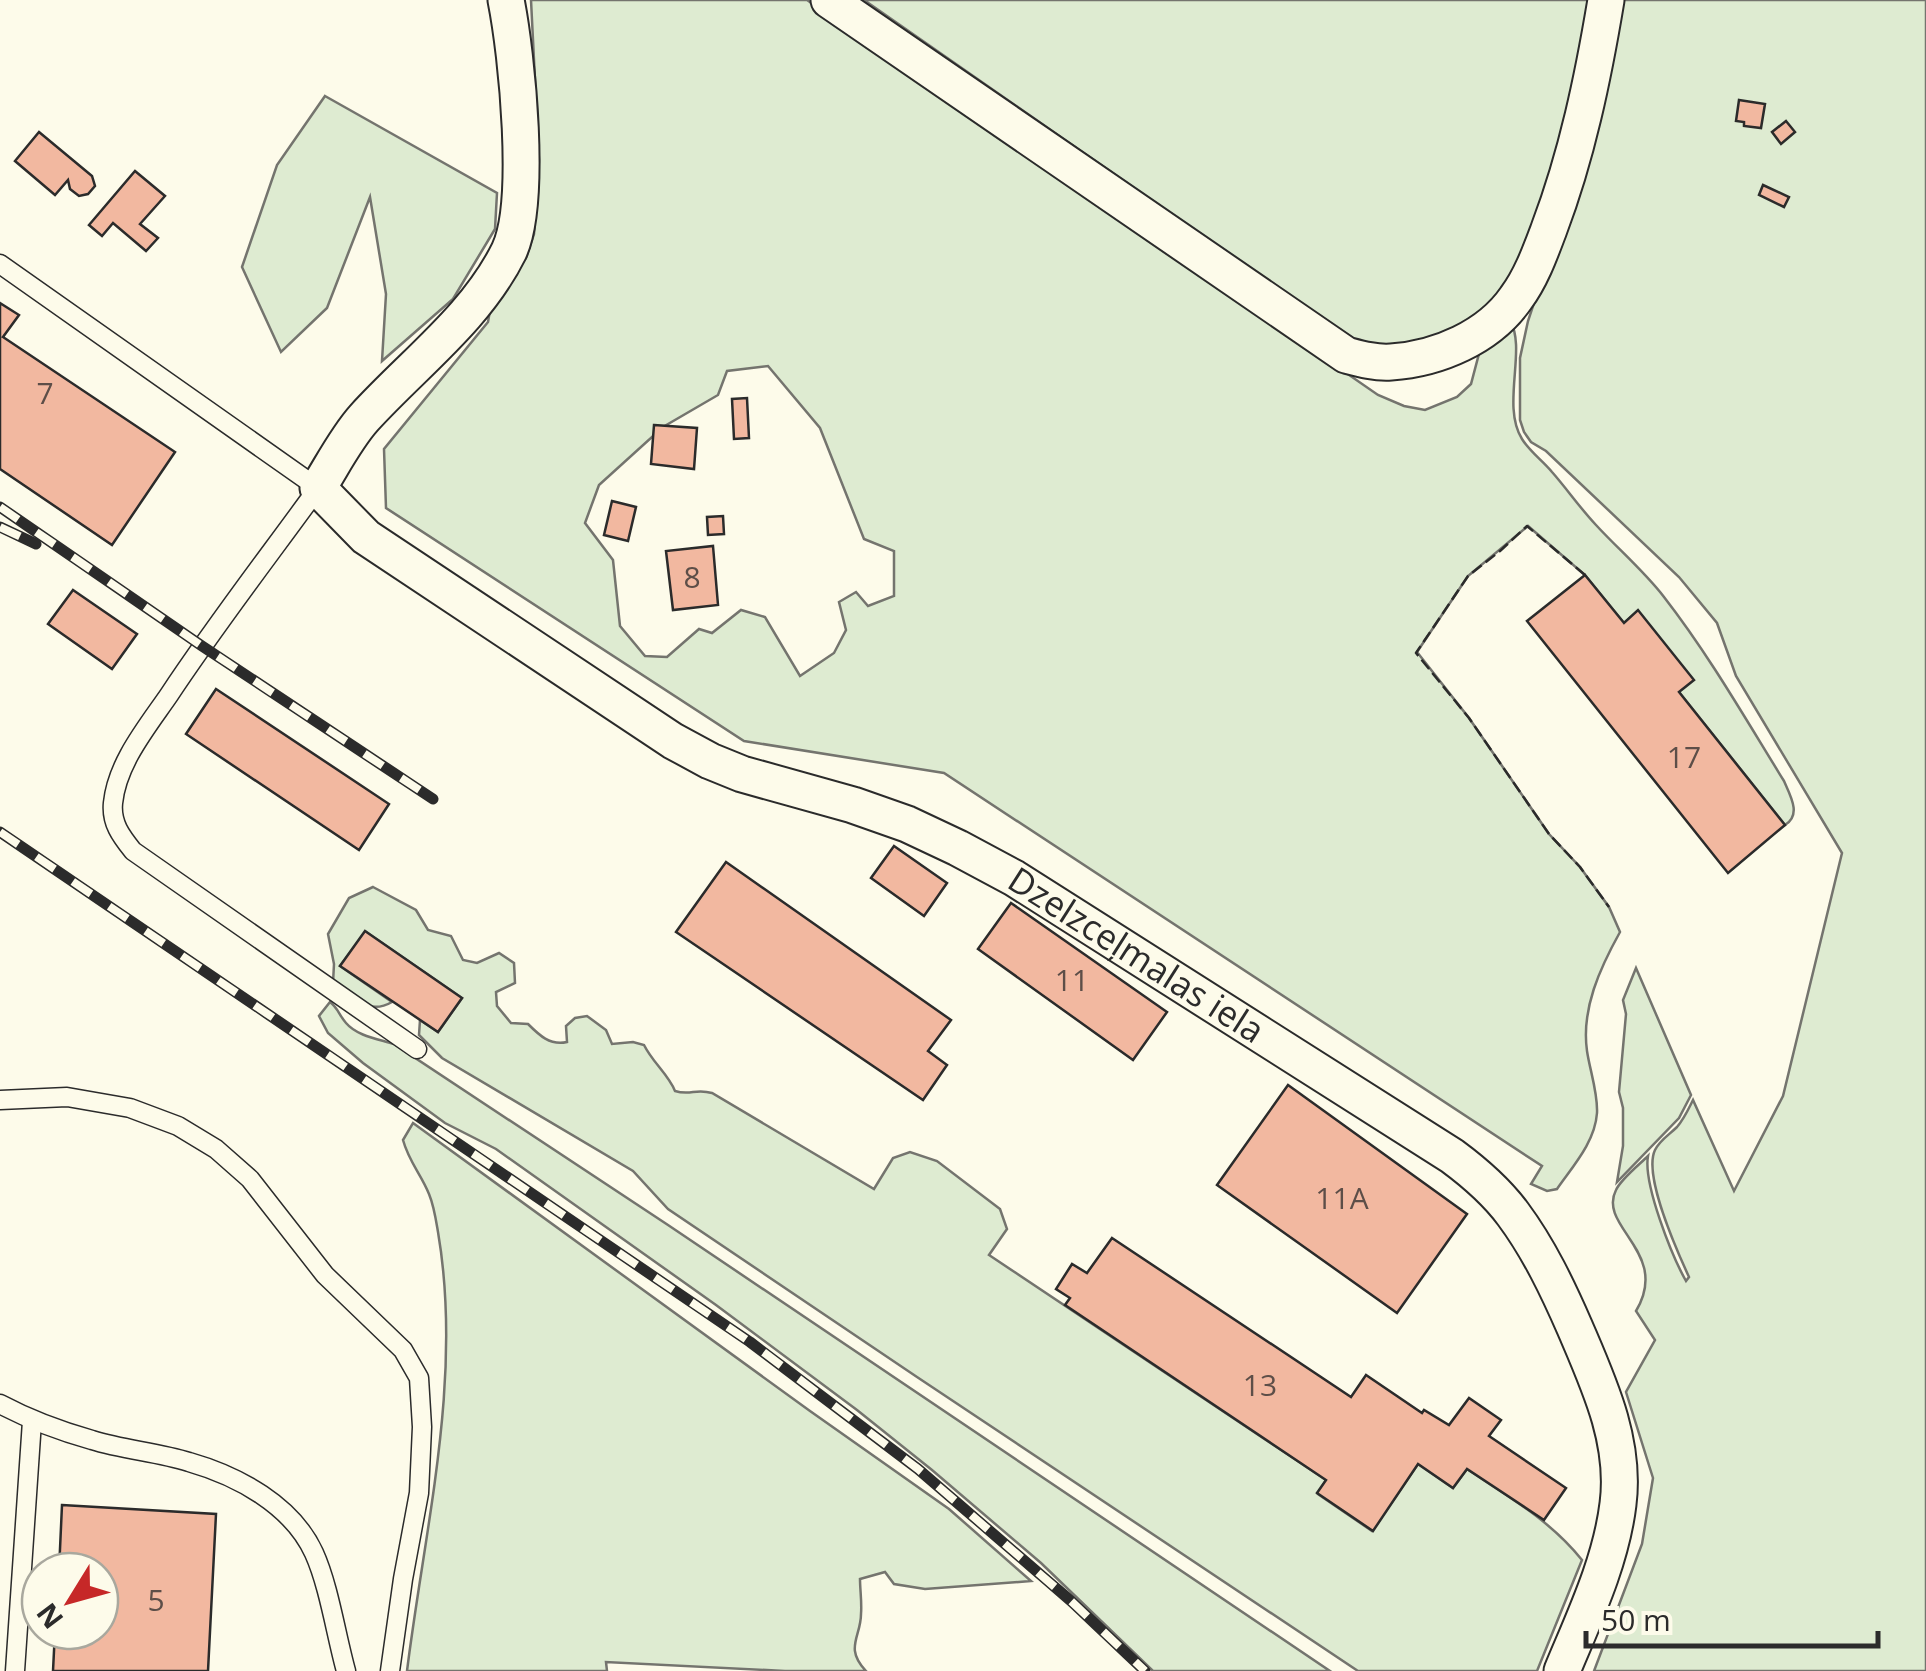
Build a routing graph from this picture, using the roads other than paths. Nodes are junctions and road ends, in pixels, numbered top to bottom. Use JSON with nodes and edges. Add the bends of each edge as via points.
{"nodes":[{"id":1,"x":506,"y":0,"type":"edge"},
{"id":2,"x":828,"y":0,"type":"edge"},
{"id":3,"x":1606,"y":0,"type":"edge"},
{"id":4,"x":0,"y":264,"type":"edge"},
{"id":5,"x":318,"y":488,"type":"junction"},
{"id":6,"x":418,"y":1049,"type":"dead end"},
{"id":7,"x":0,"y":1100,"type":"edge"},
{"id":8,"x":0,"y":1404,"type":"edge"},
{"id":9,"x":32,"y":1422,"type":"junction"},
{"id":10,"x":16,"y":1671,"type":"edge"},
{"id":11,"x":346,"y":1671,"type":"edge"},
{"id":12,"x":390,"y":1671,"type":"edge"},
{"id":13,"x":1562,"y":1671,"type":"edge"}],
"edges":[{"from":1,"to":5,"type":"street","via":[[518,89],[520,186],[510,247],[446,336],[361,421]]},
{"from":2,"to":3,"type":"street","via":[[1346,355],[1390,362],[1423,357],[1480,334],[1517,297],[1538,260],[1576,145]]},
{"from":4,"to":5,"type":"lane"},
{"from":5,"to":6,"type":"lane","via":[[137,742],[112,808],[118,832],[133,851]]},
{"from":5,"to":13,"type":"street","name":"Dzelzceļmalas iela","via":[[366,537],[673,741],[742,774],[908,824],[1014,878],[1452,1156],[1493,1190],[1558,1289],[1613,1426],[1619,1464],[1608,1550]]},
{"from":7,"to":12,"type":"lane","via":[[67,1097],[130,1108],[216,1149],[250,1179],[325,1275],[403,1350],[419,1378],[422,1426]]},
{"from":8,"to":9,"type":"lane"},
{"from":9,"to":10,"type":"lane"},
{"from":9,"to":11,"type":"lane","via":[[190,1462],[243,1484],[286,1514],[313,1551]]}]}
